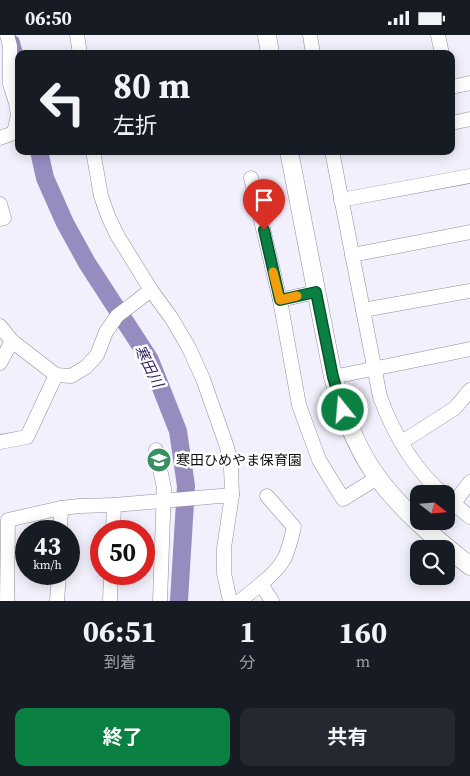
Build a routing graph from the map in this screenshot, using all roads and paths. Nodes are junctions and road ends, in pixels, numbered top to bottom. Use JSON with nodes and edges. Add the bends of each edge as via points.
{"nodes":[{"id":1,"x":7,"y":35,"type":"edge"},
{"id":2,"x":77,"y":35,"type":"edge"},
{"id":3,"x":266,"y":35,"type":"edge"},
{"id":4,"x":310,"y":35,"type":"edge"},
{"id":5,"x":438,"y":35,"type":"edge"},
{"id":6,"x":79,"y":50,"type":"edge"},
{"id":7,"x":269,"y":50,"type":"edge"},
{"id":8,"x":313,"y":50,"type":"edge"},
{"id":9,"x":441,"y":50,"type":"edge"},
{"id":10,"x":470,"y":83,"type":"edge"},
{"id":11,"x":5,"y":85,"type":"edge"},
{"id":12,"x":455,"y":86,"type":"edge"},
{"id":13,"x":15,"y":101,"type":"edge"},
{"id":14,"x":470,"y":119,"type":"edge"},
{"id":15,"x":455,"y":122,"type":"edge"},
{"id":16,"x":15,"y":128,"type":"edge"},
{"id":17,"x":0,"y":138,"type":"edge"},
{"id":18,"x":94,"y":155,"type":"edge"},
{"id":19,"x":290,"y":155,"type":"edge"},
{"id":20,"x":333,"y":155,"type":"edge"},
{"id":21,"x":470,"y":176,"type":"edge"},
{"id":22,"x":251,"y":178,"type":"dead end"},
{"id":23,"x":342,"y":200,"type":"junction"},
{"id":24,"x":0,"y":204,"type":"edge"},
{"id":25,"x":0,"y":219,"type":"edge"},
{"id":26,"x":470,"y":232,"type":"edge"},
{"id":27,"x":352,"y":255,"type":"junction"},
{"id":28,"x":151,"y":291,"type":"junction"},
{"id":29,"x":470,"y":291,"type":"edge"},
{"id":30,"x":316,"y":292,"type":"junction"},
{"id":31,"x":280,"y":300,"type":"junction"},
{"id":32,"x":363,"y":310,"type":"junction"},
{"id":33,"x":0,"y":326,"type":"edge"},
{"id":34,"x":12,"y":341,"type":"junction"},
{"id":35,"x":470,"y":349,"type":"edge"},
{"id":36,"x":0,"y":363,"type":"edge"},
{"id":37,"x":374,"y":368,"type":"junction"},
{"id":38,"x":56,"y":375,"type":"junction"},
{"id":39,"x":333,"y":377,"type":"junction"},
{"id":40,"x":470,"y":390,"type":"edge"},
{"id":41,"x":0,"y":442,"type":"edge"},
{"id":42,"x":402,"y":442,"type":"junction"},
{"id":43,"x":156,"y":450,"type":"dead end"},
{"id":44,"x":377,"y":478,"type":"junction"},
{"id":45,"x":470,"y":482,"type":"edge"},
{"id":46,"x":435,"y":485,"type":"edge"},
{"id":47,"x":232,"y":495,"type":"junction"},
{"id":48,"x":267,"y":496,"type":"dead end"},
{"id":49,"x":455,"y":496,"type":"edge"},
{"id":50,"x":164,"y":501,"type":"junction"},
{"id":51,"x":455,"y":504,"type":"edge"},
{"id":52,"x":114,"y":505,"type":"junction"},
{"id":53,"x":61,"y":508,"type":"junction"},
{"id":54,"x":470,"y":517,"type":"edge"},
{"id":55,"x":60,"y":520,"type":"edge"},
{"id":56,"x":113,"y":520,"type":"edge"},
{"id":57,"x":470,"y":566,"type":"edge"},
{"id":58,"x":261,"y":584,"type":"junction"},
{"id":59,"x":58,"y":585,"type":"edge"},
{"id":60,"x":111,"y":585,"type":"edge"},
{"id":61,"x":7,"y":601,"type":"edge"},
{"id":62,"x":57,"y":601,"type":"edge"},
{"id":63,"x":110,"y":601,"type":"edge"},
{"id":64,"x":160,"y":601,"type":"edge"},
{"id":65,"x":230,"y":601,"type":"edge"},
{"id":66,"x":240,"y":601,"type":"edge"},
{"id":67,"x":272,"y":601,"type":"edge"}],
"edges":[{"from":1,"to":11,"type":"street","via":[[10,46]]},
{"from":2,"to":6,"type":"street"},
{"from":3,"to":7,"type":"main road"},
{"from":4,"to":8,"type":"street"},
{"from":5,"to":9,"type":"street"},
{"from":10,"to":12,"type":"street"},
{"from":11,"to":13,"type":"street"},
{"from":14,"to":15,"type":"street"},
{"from":16,"to":17,"type":"street","via":[[14,133]]},
{"from":18,"to":28,"type":"street","via":[[108,216]]},
{"from":19,"to":30,"type":"main road"},
{"from":20,"to":23,"type":"street"},
{"from":21,"to":23,"type":"street"},
{"from":22,"to":31,"type":"street"},
{"from":23,"to":27,"type":"street"},
{"from":24,"to":25,"type":"street","via":[[4,218]]},
{"from":26,"to":27,"type":"street"},
{"from":27,"to":32,"type":"street"},
{"from":28,"to":38,"type":"street","via":[[110,323],[96,355],[86,367],[70,377]]},
{"from":28,"to":47,"type":"street","via":[[172,319],[203,379],[227,447]]},
{"from":29,"to":32,"type":"street"},
{"from":30,"to":31,"type":"street"},
{"from":30,"to":39,"type":"main road"},
{"from":31,"to":44,"type":"street","via":[[299,405],[320,460],[343,499]]},
{"from":32,"to":37,"type":"street"},
{"from":33,"to":34,"type":"street"},
{"from":34,"to":36,"type":"street"},
{"from":34,"to":38,"type":"street"},
{"from":35,"to":37,"type":"street"},
{"from":37,"to":39,"type":"street"},
{"from":37,"to":42,"type":"street","via":[[380,397]]},
{"from":38,"to":41,"type":"street","via":[[26,437]]},
{"from":39,"to":44,"type":"main road","via":[[343,410]]},
{"from":40,"to":42,"type":"street","via":[[456,408]]},
{"from":42,"to":46,"type":"street"},
{"from":43,"to":50,"type":"street"},
{"from":44,"to":57,"type":"main road","via":[[414,518]]},
{"from":45,"to":49,"type":"street"},
{"from":47,"to":50,"type":"street"},
{"from":47,"to":65,"type":"street","via":[[224,548],[224,573]]},
{"from":48,"to":58,"type":"street","via":[[294,527],[288,553],[276,572]]},
{"from":50,"to":52,"type":"street"},
{"from":50,"to":64,"type":"street"},
{"from":51,"to":54,"type":"street"},
{"from":52,"to":53,"type":"street"},
{"from":52,"to":56,"type":"street"},
{"from":53,"to":55,"type":"street"},
{"from":53,"to":61,"type":"street","via":[[8,520]]},
{"from":58,"to":66,"type":"street"},
{"from":58,"to":67,"type":"street"},
{"from":59,"to":62,"type":"street"},
{"from":60,"to":63,"type":"street"}]}
